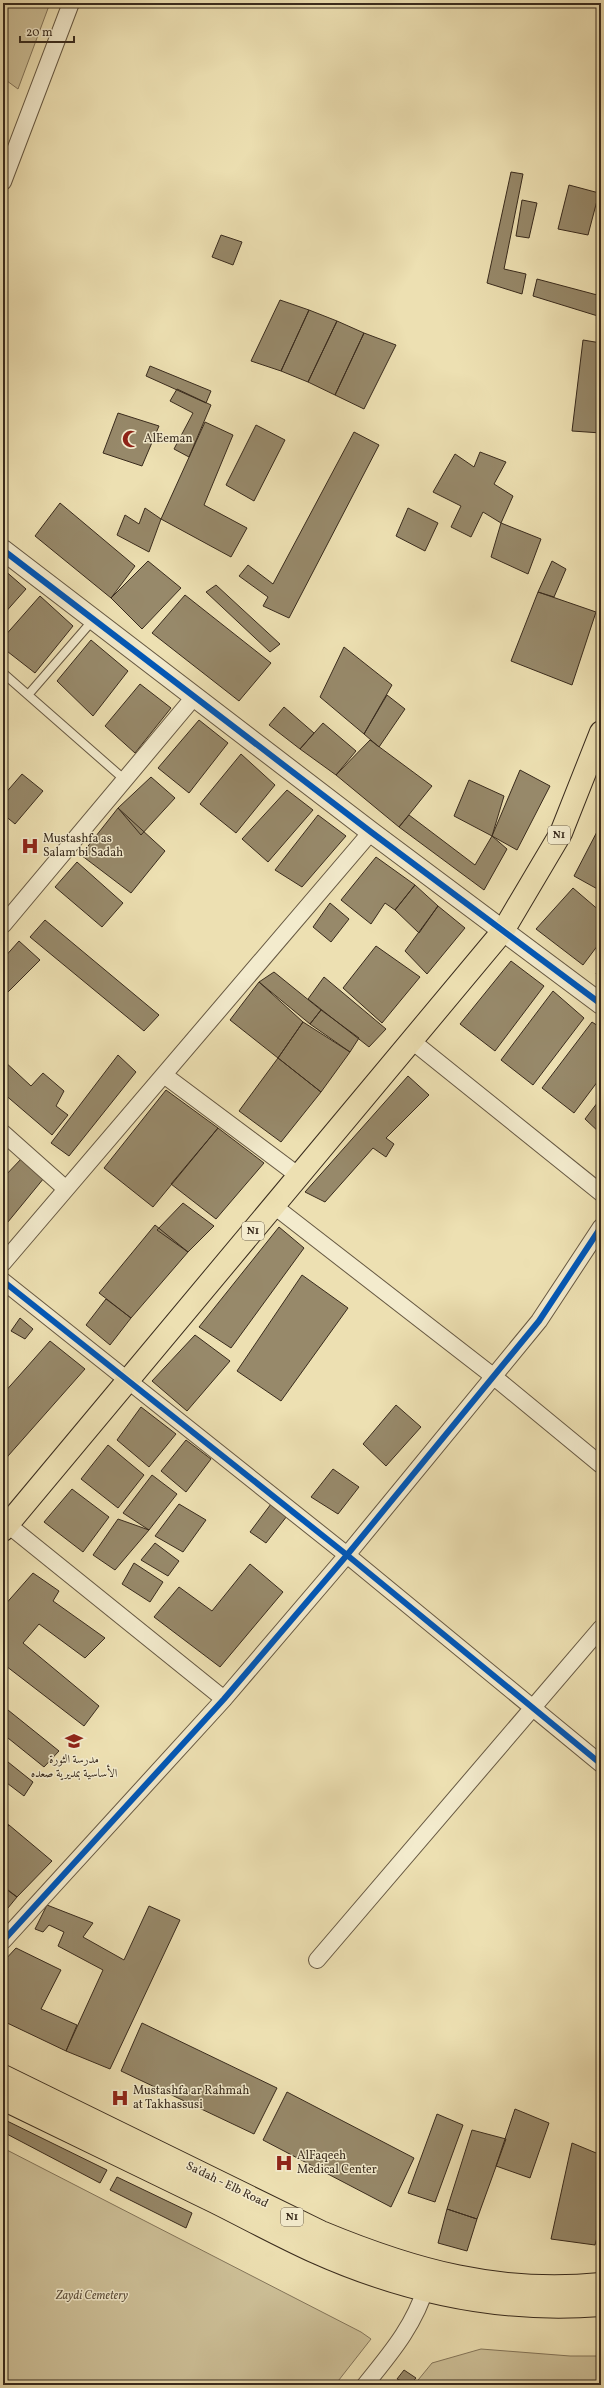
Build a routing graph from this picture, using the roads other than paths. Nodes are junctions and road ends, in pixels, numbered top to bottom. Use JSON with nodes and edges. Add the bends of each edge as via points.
{"nodes":[{"id":1,"x":71,"y":3,"type":"edge"},
{"id":2,"x":3,"y":182,"type":"edge"},
{"id":3,"x":3,"y":550,"type":"edge"},
{"id":4,"x":93,"y":619,"type":"junction"},
{"id":5,"x":3,"y":673,"type":"edge"},
{"id":6,"x":28,"y":695,"type":"junction"},
{"id":7,"x":194,"y":697,"type":"junction"},
{"id":8,"x":601,"y":732,"type":"edge"},
{"id":9,"x":125,"y":780,"type":"junction"},
{"id":10,"x":371,"y":832,"type":"junction"},
{"id":11,"x":3,"y":925,"type":"edge"},
{"id":12,"x":503,"y":931,"type":"junction"},
{"id":13,"x":601,"y":1004,"type":"edge"},
{"id":14,"x":412,"y":1041,"type":"junction"},
{"id":15,"x":164,"y":1075,"type":"junction"},
{"id":16,"x":3,"y":1133,"type":"edge"},
{"id":17,"x":299,"y":1176,"type":"junction"},
{"id":18,"x":66,"y":1189,"type":"junction"},
{"id":19,"x":601,"y":1193,"type":"edge"},
{"id":20,"x":274,"y":1206,"type":"junction"},
{"id":21,"x":599,"y":1235,"type":"edge"},
{"id":22,"x":3,"y":1263,"type":"edge"},
{"id":23,"x":3,"y":1281,"type":"edge"},
{"id":24,"x":493,"y":1376,"type":"junction"},
{"id":25,"x":127,"y":1382,"type":"junction"},
{"id":26,"x":601,"y":1465,"type":"edge"},
{"id":27,"x":5,"y":1527,"type":"edge"},
{"id":28,"x":347,"y":1555,"type":"junction"},
{"id":29,"x":601,"y":1628,"type":"edge"},
{"id":30,"x":224,"y":1699,"type":"junction"},
{"id":31,"x":534,"y":1707,"type":"junction"},
{"id":32,"x":601,"y":1764,"type":"edge"},
{"id":33,"x":3,"y":1941,"type":"edge"},
{"id":34,"x":317,"y":1960,"type":"dead end"},
{"id":35,"x":3,"y":2076,"type":"edge"},
{"id":36,"x":3,"y":2099,"type":"edge"},
{"id":37,"x":428,"y":2281,"type":"junction"},
{"id":38,"x":601,"y":2284,"type":"edge"},
{"id":39,"x":601,"y":2305,"type":"edge"},
{"id":40,"x":365,"y":2385,"type":"edge"}],
"edges":[{"from":1,"to":2,"type":"street"},
{"from":3,"to":4,"type":"street"},
{"from":4,"to":6,"type":"lane"},
{"from":4,"to":7,"type":"street"},
{"from":5,"to":6,"type":"lane"},
{"from":6,"to":9,"type":"lane"},
{"from":7,"to":9,"type":"street"},
{"from":7,"to":10,"type":"street"},
{"from":8,"to":12,"type":"highway","number":"N1","via":[[561,833]]},
{"from":9,"to":11,"type":"street"},
{"from":10,"to":12,"type":"street"},
{"from":10,"to":15,"type":"street"},
{"from":12,"to":13,"type":"street"},
{"from":12,"to":14,"type":"highway","number":"N1"},
{"from":14,"to":17,"type":"highway","number":"N1"},
{"from":14,"to":19,"type":"street"},
{"from":15,"to":17,"type":"street"},
{"from":15,"to":18,"type":"street"},
{"from":16,"to":18,"type":"street"},
{"from":17,"to":20,"type":"highway","number":"N1"},
{"from":18,"to":22,"type":"street"},
{"from":20,"to":24,"type":"street"},
{"from":20,"to":25,"type":"highway","number":"N1"},
{"from":21,"to":24,"type":"street","via":[[539,1322]]},
{"from":23,"to":25,"type":"street"},
{"from":24,"to":26,"type":"street"},
{"from":24,"to":28,"type":"street"},
{"from":25,"to":27,"type":"highway","number":"N1"},
{"from":25,"to":28,"type":"street"},
{"from":27,"to":30,"type":"street"},
{"from":28,"to":30,"type":"street"},
{"from":28,"to":31,"type":"street"},
{"from":29,"to":31,"type":"street"},
{"from":30,"to":33,"type":"street"},
{"from":31,"to":32,"type":"street"},
{"from":31,"to":34,"type":"street"},
{"from":35,"to":37,"type":"highway","name":"Sa'dah - Elb Road","number":"N1","via":[[321,2232],[381,2256]]},
{"from":36,"to":37,"type":"highway","name":"Sa'dah - Elb Road","number":"N1","via":[[312,2251],[368,2272]]},
{"from":37,"to":38,"type":"highway","name":"Sa'dah - Elb Road","number":"N1","via":[[463,2279],[535,2287]]},
{"from":37,"to":39,"type":"highway","name":"Sa'dah - Elb Road","number":"N1","via":[[459,2299],[527,2307]]},
{"from":37,"to":40,"type":"street","via":[[409,2328]]}]}
